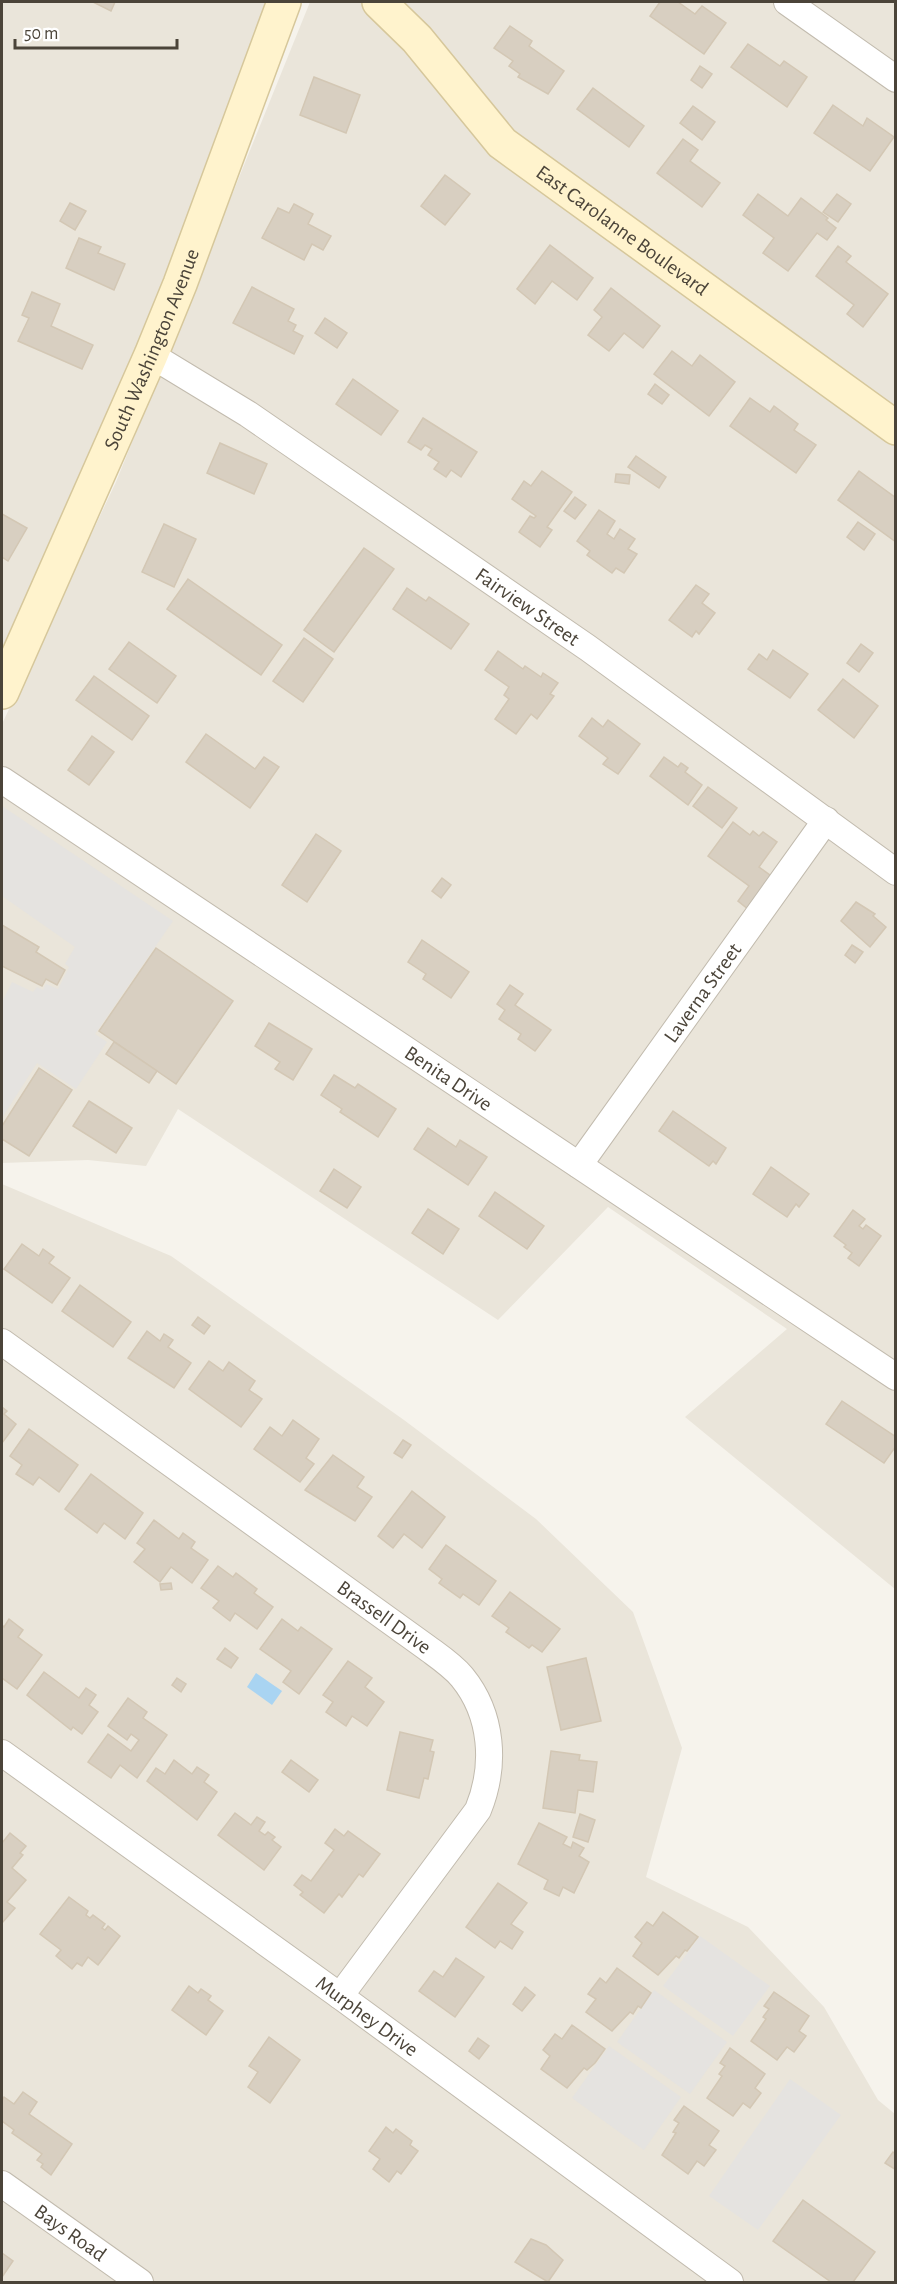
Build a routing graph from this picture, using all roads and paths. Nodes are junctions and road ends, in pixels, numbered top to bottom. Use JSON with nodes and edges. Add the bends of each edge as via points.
{"nodes":[{"id":1,"x":284,"y":2,"type":"edge"},
{"id":2,"x":379,"y":2,"type":"edge"},
{"id":3,"x":787,"y":2,"type":"edge"},
{"id":4,"x":896,"y":79,"type":"edge"},
{"id":5,"x":151,"y":355,"type":"junction"},
{"id":6,"x":896,"y":428,"type":"edge"},
{"id":7,"x":2,"y":692,"type":"edge"},
{"id":8,"x":2,"y":780,"type":"edge"},
{"id":9,"x":826,"y":820,"type":"junction"},
{"id":10,"x":896,"y":872,"type":"edge"},
{"id":11,"x":579,"y":1165,"type":"junction"},
{"id":12,"x":2,"y":1342,"type":"edge"},
{"id":13,"x":896,"y":1377,"type":"edge"},
{"id":14,"x":2,"y":1753,"type":"edge"},
{"id":15,"x":340,"y":1996,"type":"junction"},
{"id":16,"x":2,"y":2184,"type":"edge"},
{"id":17,"x":140,"y":2283,"type":"edge"},
{"id":18,"x":730,"y":2283,"type":"edge"}],
"edges":[{"from":1,"to":5,"type":"street","name":"South Washington Avenue"},
{"from":2,"to":6,"type":"street","name":"East Carolanne Boulevard","via":[[417,39],[502,143]]},
{"from":3,"to":4,"type":"street"},
{"from":5,"to":7,"type":"street","name":"South Washington Avenue"},
{"from":5,"to":9,"type":"street","name":"Fairview Street","via":[[342,477]]},
{"from":8,"to":11,"type":"street","name":"Benita Drive"},
{"from":9,"to":10,"type":"street","name":"Fairview Street"},
{"from":9,"to":11,"type":"street","name":"Laverna Street"},
{"from":11,"to":13,"type":"street","name":"Benita Drive"},
{"from":12,"to":15,"type":"street","name":"Brassell Drive","via":[[426,1647],[461,1676],[472,1692],[490,1754],[490,1774],[478,1810]]},
{"from":14,"to":15,"type":"street","name":"Murphey Drive"},
{"from":15,"to":18,"type":"street","name":"Murphey Drive"},
{"from":16,"to":17,"type":"street","name":"Bays Road"}]}
